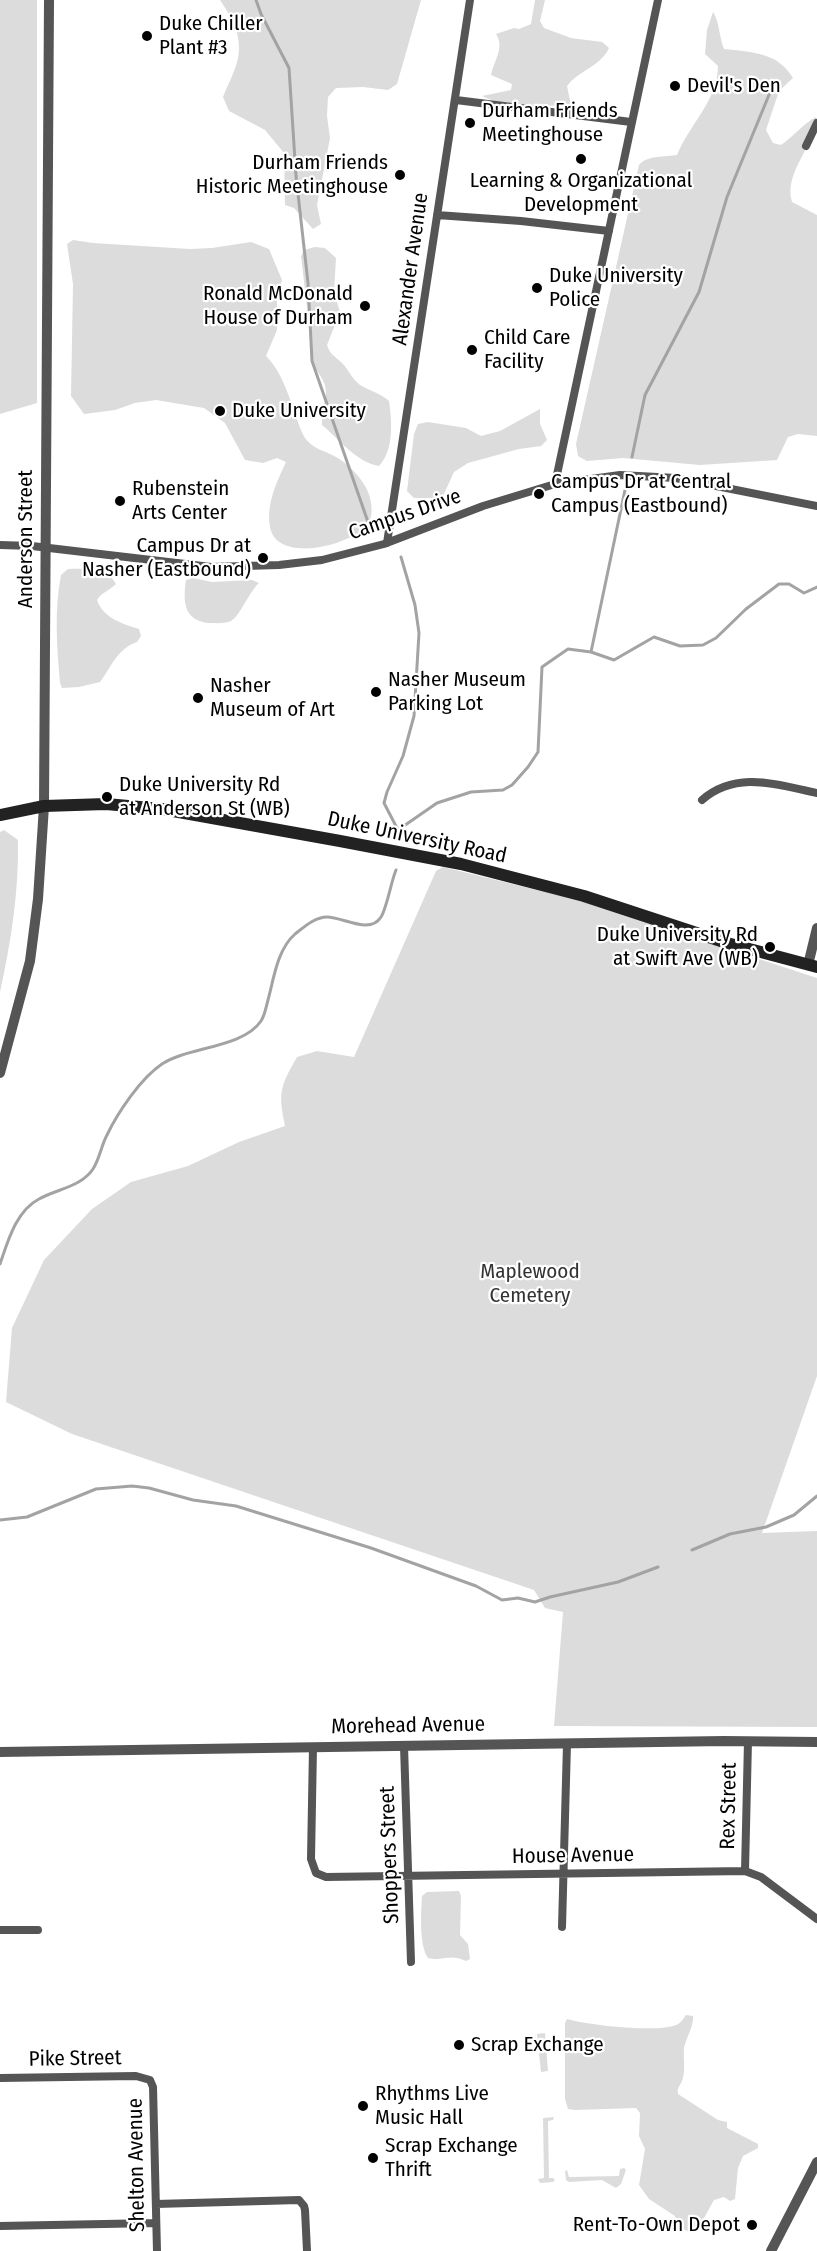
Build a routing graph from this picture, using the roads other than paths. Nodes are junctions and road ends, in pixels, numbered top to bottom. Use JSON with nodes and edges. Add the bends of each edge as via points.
{"nodes":[{"id":1,"x":49,"y":0,"type":"edge"},
{"id":2,"x":470,"y":0,"type":"edge"},
{"id":3,"x":658,"y":0,"type":"edge"},
{"id":4,"x":456,"y":100,"type":"junction"},
{"id":5,"x":631,"y":122,"type":"junction"},
{"id":6,"x":817,"y":123,"type":"edge"},
{"id":7,"x":806,"y":146,"type":"dead end"},
{"id":8,"x":437,"y":215,"type":"junction"},
{"id":9,"x":609,"y":231,"type":"junction"},
{"id":10,"x":555,"y":484,"type":"junction"},
{"id":11,"x":817,"y":506,"type":"edge"},
{"id":12,"x":387,"y":543,"type":"junction"},
{"id":13,"x":0,"y":545,"type":"edge"},
{"id":14,"x":45,"y":548,"type":"junction"},
{"id":15,"x":817,"y":793,"type":"edge"},
{"id":16,"x":702,"y":800,"type":"dead end"},
{"id":17,"x":44,"y":806,"type":"junction"},
{"id":18,"x":0,"y":815,"type":"edge"},
{"id":19,"x":817,"y":928,"type":"edge"},
{"id":20,"x":813,"y":966,"type":"edge"},
{"id":21,"x":0,"y":1073,"type":"edge"},
{"id":22,"x":748,"y":1741,"type":"junction"},
{"id":23,"x":817,"y":1742,"type":"edge"},
{"id":24,"x":567,"y":1744,"type":"junction"},
{"id":25,"x":405,"y":1746,"type":"junction"},
{"id":26,"x":313,"y":1747,"type":"junction"},
{"id":27,"x":0,"y":1752,"type":"edge"},
{"id":28,"x":745,"y":1871,"type":"junction"},
{"id":29,"x":563,"y":1875,"type":"junction"},
{"id":30,"x":409,"y":1877,"type":"junction"},
{"id":31,"x":817,"y":1919,"type":"edge"},
{"id":32,"x":562,"y":1927,"type":"dead end"},
{"id":33,"x":0,"y":1930,"type":"edge"},
{"id":34,"x":38,"y":1930,"type":"dead end"},
{"id":35,"x":411,"y":1962,"type":"dead end"},
{"id":36,"x":0,"y":2078,"type":"edge"},
{"id":37,"x":150,"y":2080,"type":"joint"},
{"id":38,"x":817,"y":2162,"type":"edge"},
{"id":39,"x":156,"y":2204,"type":"junction"},
{"id":40,"x":156,"y":2223,"type":"junction"},
{"id":41,"x":0,"y":2226,"type":"edge"},
{"id":42,"x":157,"y":2251,"type":"edge"},
{"id":43,"x":308,"y":2251,"type":"edge"},
{"id":44,"x":771,"y":2251,"type":"edge"}],
"edges":[{"from":1,"to":14,"type":"street","name":"Anderson Street"},
{"from":2,"to":4,"type":"street","name":"Alexander Avenue"},
{"from":3,"to":5,"type":"street"},
{"from":4,"to":5,"type":"street"},
{"from":4,"to":8,"type":"street","name":"Alexander Avenue"},
{"from":5,"to":9,"type":"street"},
{"from":6,"to":7,"type":"street"},
{"from":8,"to":9,"type":"street"},
{"from":8,"to":12,"type":"street","name":"Alexander Avenue"},
{"from":9,"to":10,"type":"street"},
{"from":10,"to":11,"type":"street","name":"Campus Drive","via":[[604,476],[644,475]]},
{"from":10,"to":12,"type":"street","name":"Campus Drive","via":[[483,506]]},
{"from":12,"to":14,"type":"street","name":"Campus Drive","via":[[322,560],[233,568]]},
{"from":13,"to":14,"type":"street","name":"Campus Drive"},
{"from":14,"to":17,"type":"street","name":"Anderson Street"},
{"from":15,"to":16,"type":"street","via":[[748,781],[714,790]]},
{"from":17,"to":18,"type":"main road","name":"Duke University Road"},
{"from":17,"to":20,"type":"main road","name":"Duke University Road","via":[[106,804],[162,809],[461,864],[584,896],[727,943]]},
{"from":17,"to":21,"type":"street","name":"Anderson Street","via":[[30,960]]},
{"from":19,"to":20,"type":"street"},
{"from":22,"to":23,"type":"street","name":"Morehead Avenue"},
{"from":22,"to":24,"type":"street","name":"Morehead Avenue"},
{"from":22,"to":28,"type":"street","name":"Rex Street"},
{"from":24,"to":25,"type":"street","name":"Morehead Avenue"},
{"from":24,"to":29,"type":"street"},
{"from":25,"to":26,"type":"street","name":"Morehead Avenue"},
{"from":25,"to":30,"type":"street","name":"Shoppers Street"},
{"from":26,"to":27,"type":"street","name":"Morehead Avenue"},
{"from":26,"to":30,"type":"street","name":"House Avenue","via":[[311,1859],[316,1873],[326,1877]]},
{"from":28,"to":29,"type":"street","name":"House Avenue"},
{"from":28,"to":31,"type":"street","name":"House Avenue","via":[[761,1877]]},
{"from":29,"to":30,"type":"street","name":"House Avenue"},
{"from":29,"to":32,"type":"street"},
{"from":30,"to":35,"type":"street","name":"Shoppers Street"},
{"from":33,"to":34,"type":"street"},
{"from":36,"to":37,"type":"street","name":"Pike Street","via":[[136,2076]]},
{"from":37,"to":39,"type":"street","name":"Shelton Avenue"},
{"from":38,"to":44,"type":"street"},
{"from":39,"to":40,"type":"street","name":"Shelton Avenue"},
{"from":39,"to":43,"type":"street","via":[[302,2202]]},
{"from":40,"to":41,"type":"street"},
{"from":40,"to":42,"type":"street","name":"Shelton Avenue"}]}
